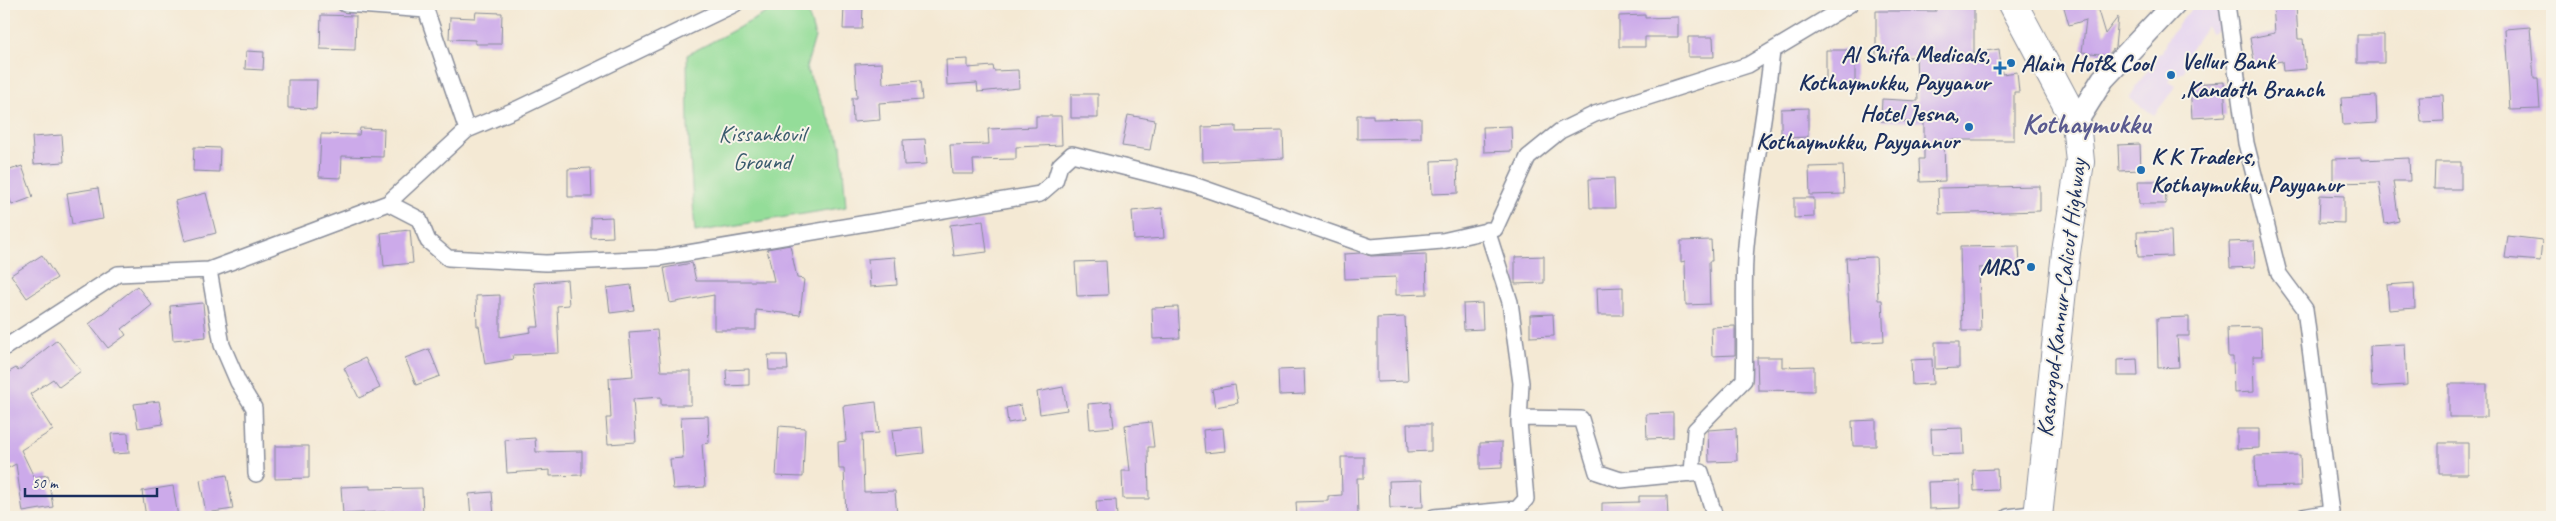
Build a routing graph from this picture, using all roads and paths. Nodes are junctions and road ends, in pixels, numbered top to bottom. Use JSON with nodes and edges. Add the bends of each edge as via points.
{"nodes":[{"id":1,"x":345,"y":4,"type":"edge"},
{"id":2,"x":735,"y":4,"type":"edge"},
{"id":3,"x":1850,"y":4,"type":"edge"},
{"id":4,"x":2013,"y":4,"type":"edge"},
{"id":5,"x":2174,"y":4,"type":"edge"},
{"id":6,"x":2227,"y":4,"type":"edge"},
{"id":7,"x":1772,"y":51,"type":"junction"},
{"id":8,"x":2076,"y":122,"type":"junction"},
{"id":9,"x":467,"y":130,"type":"junction"},
{"id":10,"x":388,"y":203,"type":"junction"},
{"id":11,"x":1487,"y":230,"type":"junction"},
{"id":12,"x":209,"y":270,"type":"junction"},
{"id":13,"x":4,"y":348,"type":"edge"},
{"id":14,"x":1519,"y":418,"type":"junction"},
{"id":15,"x":256,"y":474,"type":"dead end"},
{"id":16,"x":1692,"y":474,"type":"junction"},
{"id":17,"x":2038,"y":515,"type":"edge"},
{"id":18,"x":1434,"y":517,"type":"edge"},
{"id":19,"x":1714,"y":517,"type":"edge"},
{"id":20,"x":2008,"y":517,"type":"edge"},
{"id":21,"x":2302,"y":517,"type":"edge"}],
"edges":[{"from":1,"to":9,"type":"street","via":[[426,10]]},
{"from":2,"to":9,"type":"street"},
{"from":3,"to":7,"type":"street"},
{"from":4,"to":8,"type":"highway","name":"Kasargod-Kannur-Calicut Highway"},
{"from":5,"to":8,"type":"main road","via":[[2103,79]]},
{"from":6,"to":21,"type":"street","via":[[2246,142],[2279,274],[2305,309],[2331,512]]},
{"from":7,"to":11,"type":"street","via":[[1748,65],[1595,114],[1560,131],[1528,157],[1495,228]]},
{"from":7,"to":16,"type":"street","via":[[1745,259],[1744,380],[1694,430]]},
{"from":8,"to":17,"type":"highway","name":"Kasargod-Kannur-Calicut Highway","via":[[2080,162],[2066,252]]},
{"from":9,"to":10,"type":"street"},
{"from":10,"to":11,"type":"street","via":[[418,218],[428,241],[448,258],[546,263],[658,258],[1040,194],[1055,181],[1060,165],[1072,154],[1194,185],[1371,247],[1442,241]]},
{"from":10,"to":12,"type":"street"},
{"from":11,"to":14,"type":"street","via":[[1510,302],[1521,383]]},
{"from":12,"to":13,"type":"street","via":[[118,274]]},
{"from":12,"to":15,"type":"street","via":[[222,345],[254,408]]},
{"from":14,"to":16,"type":"street","via":[[1581,419],[1597,472],[1621,480]]},
{"from":14,"to":18,"type":"street","via":[[1526,499],[1517,509]]},
{"from":16,"to":19,"type":"street","via":[[1701,472]]},
{"from":17,"to":20,"type":"street"}]}
